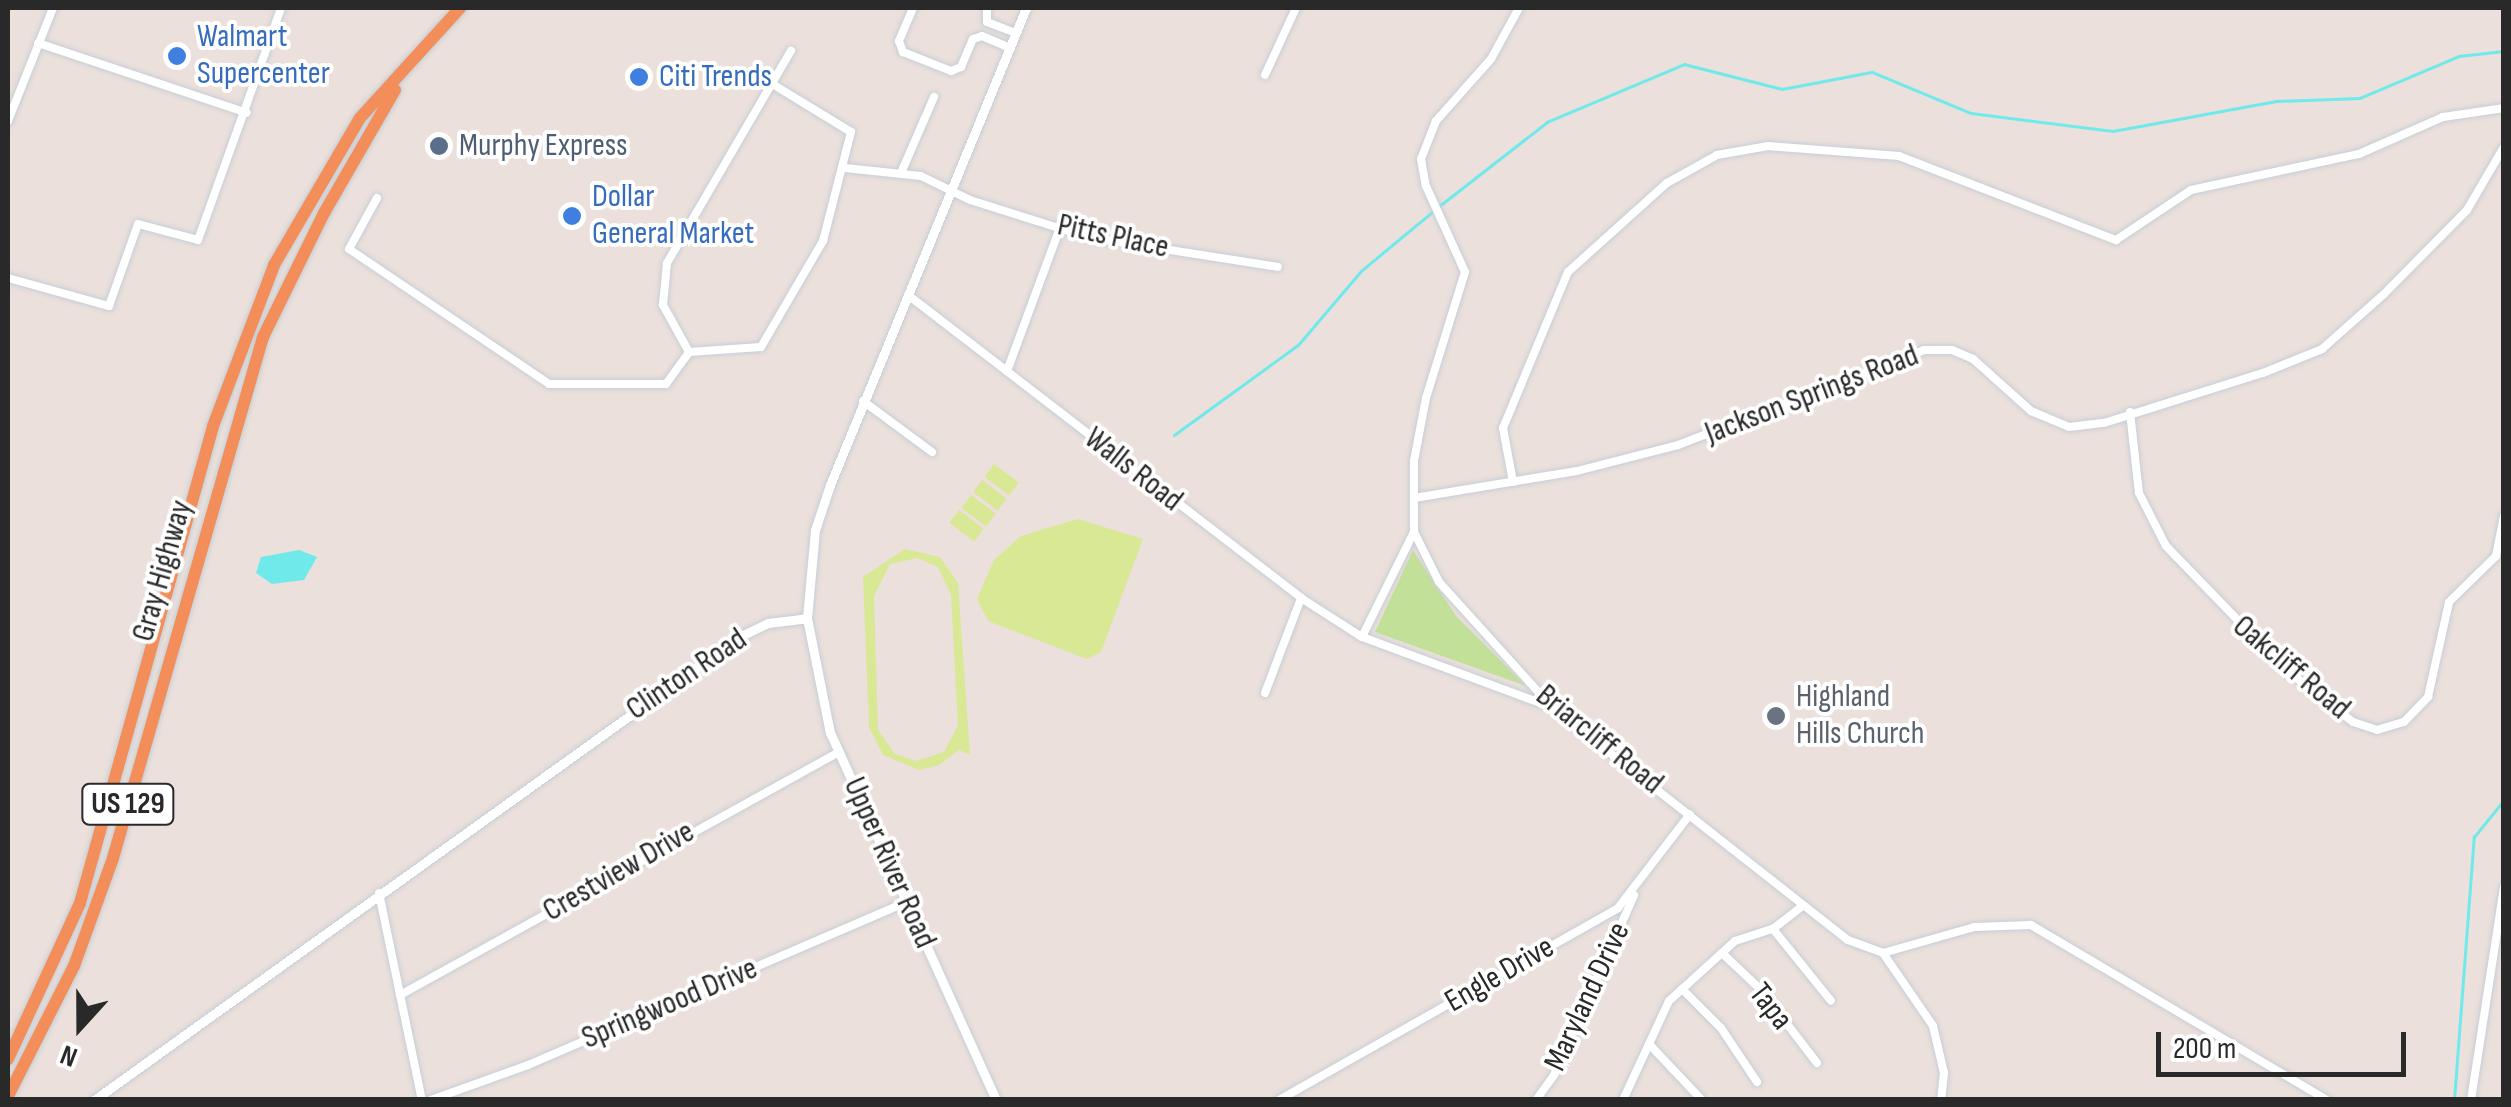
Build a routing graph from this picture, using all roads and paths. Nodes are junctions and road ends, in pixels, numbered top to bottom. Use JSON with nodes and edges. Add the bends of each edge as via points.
{"nodes":[{"id":1,"x":53,"y":8,"type":"edge"},
{"id":2,"x":281,"y":8,"type":"edge"},
{"id":3,"x":460,"y":8,"type":"edge"},
{"id":4,"x":913,"y":8,"type":"edge"},
{"id":5,"x":1026,"y":8,"type":"edge"},
{"id":6,"x":1296,"y":8,"type":"edge"},
{"id":7,"x":1518,"y":8,"type":"edge"},
{"id":8,"x":985,"y":12,"type":"edge"},
{"id":9,"x":1016,"y":34,"type":"junction"},
{"id":10,"x":973,"y":40,"type":"junction"},
{"id":11,"x":38,"y":43,"type":"junction"},
{"id":12,"x":1010,"y":48,"type":"junction"},
{"id":13,"x":791,"y":50,"type":"dead end"},
{"id":14,"x":404,"y":74,"type":"junction"},
{"id":15,"x":1265,"y":75,"type":"dead end"},
{"id":16,"x":774,"y":85,"type":"junction"},
{"id":17,"x":934,"y":97,"type":"dead end"},
{"id":18,"x":2504,"y":108,"type":"edge"},
{"id":19,"x":248,"y":113,"type":"junction"},
{"id":20,"x":8,"y":121,"type":"edge"},
{"id":21,"x":2504,"y":147,"type":"edge"},
{"id":22,"x":845,"y":168,"type":"junction"},
{"id":23,"x":901,"y":173,"type":"junction"},
{"id":24,"x":951,"y":192,"type":"junction"},
{"id":25,"x":377,"y":198,"type":"dead end"},
{"id":26,"x":1060,"y":228,"type":"junction"},
{"id":27,"x":1278,"y":267,"type":"dead end"},
{"id":28,"x":8,"y":278,"type":"edge"},
{"id":29,"x":908,"y":295,"type":"junction"},
{"id":30,"x":689,"y":352,"type":"junction"},
{"id":31,"x":1007,"y":371,"type":"junction"},
{"id":32,"x":863,"y":401,"type":"junction"},
{"id":33,"x":2130,"y":412,"type":"junction"},
{"id":34,"x":932,"y":452,"type":"dead end"},
{"id":35,"x":1513,"y":482,"type":"junction"},
{"id":36,"x":1414,"y":498,"type":"junction"},
{"id":37,"x":2504,"y":516,"type":"edge"},
{"id":38,"x":1414,"y":532,"type":"junction"},
{"id":39,"x":1301,"y":598,"type":"junction"},
{"id":40,"x":807,"y":618,"type":"junction"},
{"id":41,"x":1362,"y":638,"type":"junction"},
{"id":42,"x":1265,"y":693,"type":"dead end"},
{"id":43,"x":1553,"y":708,"type":"junction"},
{"id":44,"x":839,"y":752,"type":"junction"},
{"id":45,"x":1690,"y":814,"type":"junction"},
{"id":46,"x":2504,"y":888,"type":"edge"},
{"id":47,"x":1636,"y":890,"type":"junction"},
{"id":48,"x":379,"y":893,"type":"junction"},
{"id":49,"x":906,"y":902,"type":"junction"},
{"id":50,"x":1802,"y":906,"type":"junction"},
{"id":51,"x":1773,"y":929,"type":"junction"},
{"id":52,"x":1722,"y":952,"type":"junction"},
{"id":53,"x":1883,"y":953,"type":"junction"},
{"id":54,"x":1682,"y":989,"type":"junction"},
{"id":55,"x":400,"y":995,"type":"junction"},
{"id":56,"x":1831,"y":1000,"type":"dead end"},
{"id":57,"x":1649,"y":1044,"type":"junction"},
{"id":58,"x":8,"y":1059,"type":"edge"},
{"id":59,"x":1816,"y":1063,"type":"dead end"},
{"id":60,"x":1757,"y":1082,"type":"dead end"},
{"id":61,"x":8,"y":1096,"type":"edge"},
{"id":62,"x":94,"y":1100,"type":"edge"},
{"id":63,"x":422,"y":1100,"type":"edge"},
{"id":64,"x":432,"y":1100,"type":"edge"},
{"id":65,"x":996,"y":1100,"type":"edge"},
{"id":66,"x":1279,"y":1100,"type":"edge"},
{"id":67,"x":1536,"y":1100,"type":"edge"},
{"id":68,"x":1623,"y":1100,"type":"edge"},
{"id":69,"x":1702,"y":1100,"type":"edge"},
{"id":70,"x":1941,"y":1100,"type":"edge"},
{"id":71,"x":2327,"y":1100,"type":"edge"},
{"id":72,"x":2471,"y":1100,"type":"edge"}],
"edges":[{"from":1,"to":11,"type":"street"},
{"from":2,"to":19,"type":"street"},
{"from":3,"to":14,"type":"highway","name":"Gray Highway","number":"US 129"},
{"from":4,"to":10,"type":"street","via":[[899,42],[904,52],[956,71]]},
{"from":5,"to":9,"type":"street"},
{"from":6,"to":15,"type":"street"},
{"from":7,"to":36,"type":"street","name":"Briarcliff Road","via":[[1498,48],[1428,135],[1422,176],[1464,262],[1464,284],[1423,408]]},
{"from":8,"to":9,"type":"street"},
{"from":8,"to":10,"type":"street"},
{"from":9,"to":12,"type":"street"},
{"from":10,"to":12,"type":"street","via":[[982,36]]},
{"from":11,"to":19,"type":"street"},
{"from":11,"to":20,"type":"street"},
{"from":12,"to":24,"type":"street"},
{"from":13,"to":16,"type":"street"},
{"from":14,"to":58,"type":"highway","name":"Gray Highway","number":"US 129","via":[[360,118],[335,156],[251,319],[208,444],[80,903]]},
{"from":14,"to":61,"type":"highway","name":"Gray Highway","number":"US 129","via":[[324,213],[263,338],[114,858],[74,966]]},
{"from":16,"to":22,"type":"street","via":[[848,125]]},
{"from":16,"to":30,"type":"street","via":[[667,263],[663,305]]},
{"from":17,"to":23,"type":"street"},
{"from":18,"to":35,"type":"street","via":[[2443,118],[2359,154],[2191,190],[2116,240],[1900,156],[1768,146],[1717,154],[1666,183],[1568,272],[1503,428]]},
{"from":19,"to":28,"type":"street","via":[[202,235],[192,241],[138,224],[108,306]]},
{"from":21,"to":33,"type":"street","name":"Jackson Springs Road","via":[[2467,210],[2322,349]]},
{"from":22,"to":23,"type":"street","name":"Pitts Place"},
{"from":22,"to":30,"type":"street","via":[[822,241],[760,347]]},
{"from":23,"to":24,"type":"street","name":"Pitts Place"},
{"from":24,"to":26,"type":"street","name":"Pitts Place"},
{"from":24,"to":29,"type":"street"},
{"from":25,"to":30,"type":"street","via":[[349,249],[549,384],[666,384]]},
{"from":26,"to":27,"type":"street","name":"Pitts Place"},
{"from":26,"to":31,"type":"street"},
{"from":29,"to":31,"type":"street","name":"Walls Road"},
{"from":29,"to":32,"type":"street"},
{"from":31,"to":39,"type":"street","name":"Walls Road"},
{"from":32,"to":34,"type":"street"},
{"from":32,"to":40,"type":"street","via":[[815,530]]},
{"from":33,"to":35,"type":"street","name":"Jackson Springs Road","via":[[2086,427],[2057,425],[2031,411],[1982,364],[1938,348],[1678,445]]},
{"from":33,"to":37,"type":"street","name":"Oakcliff Road","via":[[2139,493],[2166,546],[2285,669],[2353,722],[2377,730],[2404,722],[2428,696],[2450,602],[2496,556]]},
{"from":35,"to":36,"type":"street","name":"Jackson Springs Road"},
{"from":36,"to":38,"type":"street","name":"Briarcliff Road"},
{"from":38,"to":41,"type":"street"},
{"from":38,"to":43,"type":"street","name":"Briarcliff Road","via":[[1439,582]]},
{"from":39,"to":41,"type":"street","name":"Walls Road"},
{"from":39,"to":42,"type":"street"},
{"from":40,"to":44,"type":"street","name":"Upper River Road","via":[[817,689]]},
{"from":40,"to":48,"type":"street","name":"Clinton Road","via":[[768,623],[739,637]]},
{"from":41,"to":43,"type":"street","name":"Walls Road"},
{"from":43,"to":45,"type":"street","name":"Briarcliff Road"},
{"from":44,"to":49,"type":"street","name":"Upper River Road"},
{"from":44,"to":55,"type":"street","name":"Crestview Drive"},
{"from":45,"to":47,"type":"street","name":"Engle Drive"},
{"from":45,"to":50,"type":"street","name":"Briarcliff Road"},
{"from":46,"to":72,"type":"street"},
{"from":47,"to":66,"type":"street","name":"Engle Drive","via":[[1618,908]]},
{"from":47,"to":67,"type":"street","name":"Maryland Drive","via":[[1554,1075]]},
{"from":48,"to":55,"type":"street"},
{"from":48,"to":62,"type":"street","name":"Clinton Road"},
{"from":49,"to":64,"type":"street","name":"Springwood Drive","via":[[528,1066]]},
{"from":49,"to":65,"type":"street","name":"Upper River Road"},
{"from":50,"to":51,"type":"street"},
{"from":50,"to":53,"type":"street","name":"Briarcliff Road","via":[[1848,940]]},
{"from":51,"to":52,"type":"street"},
{"from":51,"to":56,"type":"street"},
{"from":52,"to":54,"type":"street"},
{"from":52,"to":59,"type":"street","name":"Tapa"},
{"from":53,"to":70,"type":"street","via":[[1933,1026],[1944,1072]]},
{"from":53,"to":71,"type":"street","via":[[1974,927],[2031,925]]},
{"from":54,"to":57,"type":"street"},
{"from":54,"to":60,"type":"street","via":[[1721,1028]]},
{"from":55,"to":63,"type":"street"},
{"from":57,"to":68,"type":"street"},
{"from":57,"to":69,"type":"street"}]}
